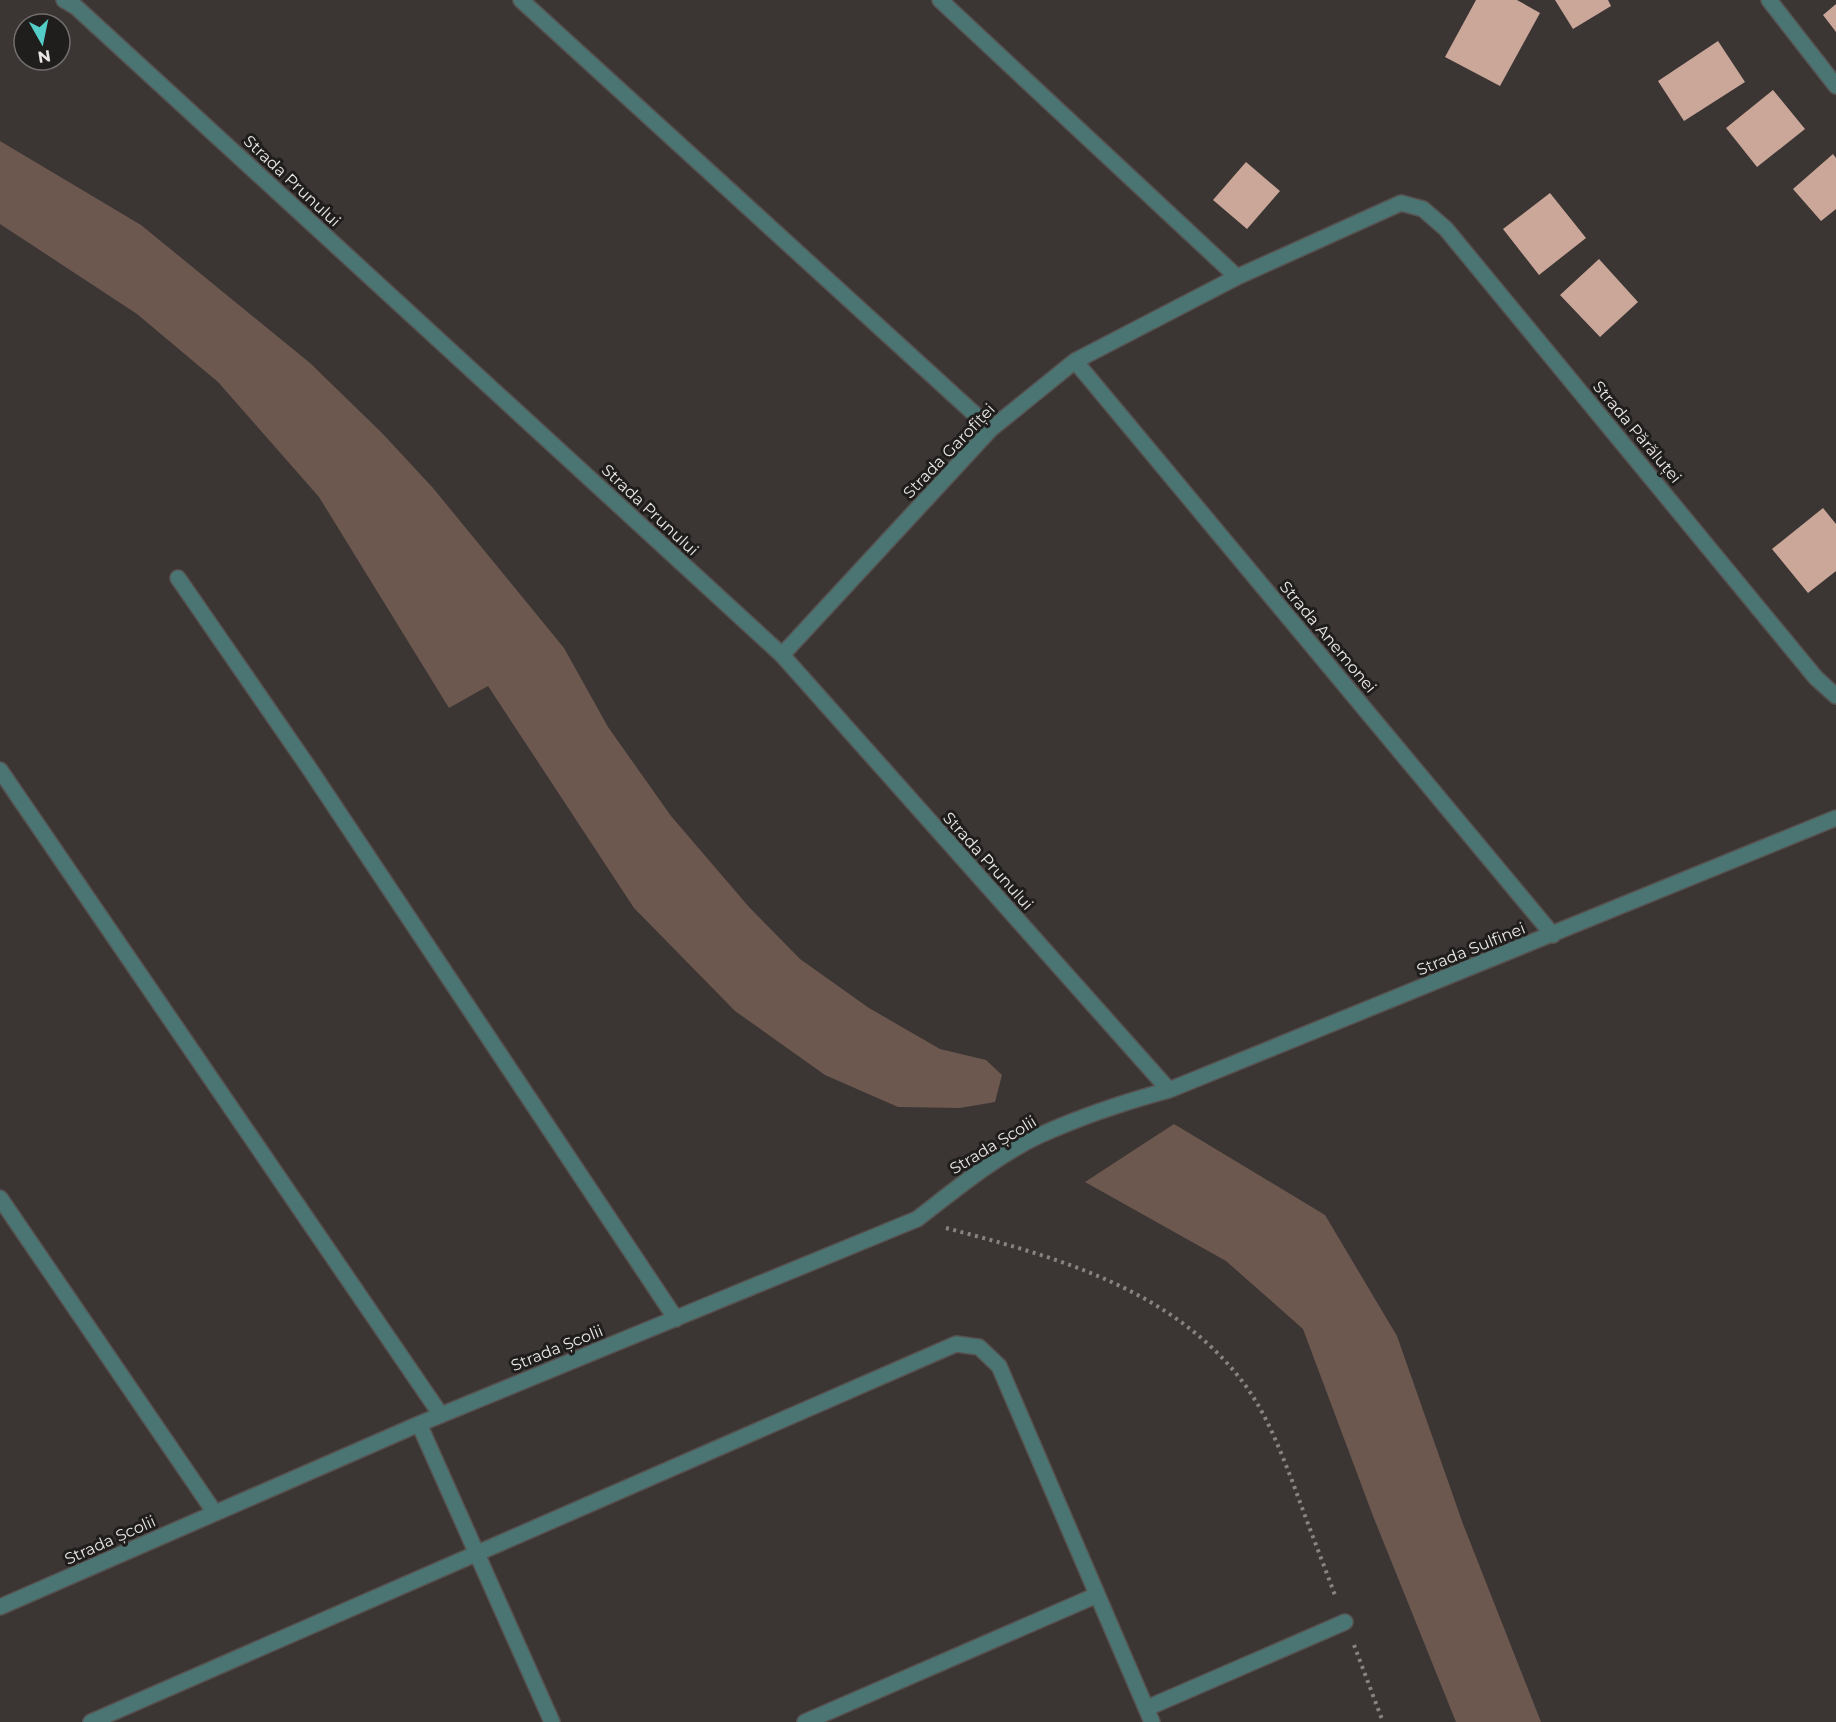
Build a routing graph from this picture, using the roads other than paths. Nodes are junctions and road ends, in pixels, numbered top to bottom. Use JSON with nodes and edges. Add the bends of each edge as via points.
{"nodes":[{"id":1,"x":521,"y":0,"type":"edge"},
{"id":2,"x":940,"y":0,"type":"edge"},
{"id":3,"x":1769,"y":0,"type":"edge"},
{"id":4,"x":75,"y":2,"type":"edge"},
{"id":5,"x":1836,"y":86,"type":"edge"},
{"id":6,"x":1401,"y":203,"type":"joint"},
{"id":7,"x":1237,"y":278,"type":"junction"},
{"id":8,"x":1075,"y":361,"type":"junction"},
{"id":9,"x":991,"y":429,"type":"junction"},
{"id":10,"x":178,"y":578,"type":"dead end"},
{"id":11,"x":782,"y":655,"type":"junction"},
{"id":12,"x":1836,"y":696,"type":"edge"},
{"id":13,"x":0,"y":771,"type":"edge"},
{"id":14,"x":1836,"y":818,"type":"edge"},
{"id":15,"x":1553,"y":936,"type":"junction"},
{"id":16,"x":1168,"y":1090,"type":"junction"},
{"id":17,"x":1116,"y":1105,"type":"joint"},
{"id":18,"x":0,"y":1198,"type":"edge"},
{"id":19,"x":676,"y":1319,"type":"junction"},
{"id":20,"x":441,"y":1415,"type":"junction"},
{"id":21,"x":419,"y":1424,"type":"junction"},
{"id":22,"x":214,"y":1513,"type":"junction"},
{"id":23,"x":478,"y":1554,"type":"junction"},
{"id":24,"x":1097,"y":1595,"type":"junction"},
{"id":25,"x":0,"y":1607,"type":"edge"},
{"id":26,"x":1345,"y":1622,"type":"road end"},
{"id":27,"x":1150,"y":1715,"type":"edge"},
{"id":28,"x":91,"y":1722,"type":"edge"},
{"id":29,"x":552,"y":1722,"type":"edge"},
{"id":30,"x":805,"y":1722,"type":"edge"}],
"edges":[{"from":1,"to":9,"type":"street"},
{"from":2,"to":7,"type":"street"},
{"from":3,"to":5,"type":"street"},
{"from":4,"to":11,"type":"street","name":"Strada Prunului"},
{"from":6,"to":7,"type":"street","name":"Strada Garofiței"},
{"from":6,"to":12,"type":"street","name":"Strada Părăluței","via":[[1423,209],[1446,229]]},
{"from":7,"to":8,"type":"street","name":"Strada Garofiței"},
{"from":8,"to":9,"type":"street","name":"Strada Garofiței"},
{"from":8,"to":15,"type":"street","name":"Strada Anemonei"},
{"from":9,"to":11,"type":"street","name":"Strada Garofiței"},
{"from":10,"to":19,"type":"street"},
{"from":11,"to":16,"type":"street","name":"Strada Prunului"},
{"from":13,"to":20,"type":"street"},
{"from":14,"to":15,"type":"street","name":"Strada Sulfinei"},
{"from":15,"to":16,"type":"street","name":"Strada Sulfinei"},
{"from":16,"to":17,"type":"street","name":"Strada Sulfinei"},
{"from":17,"to":19,"type":"street","name":"Strada Școlii","via":[[1036,1137],[974,1175],[917,1220]]},
{"from":18,"to":22,"type":"street"},
{"from":19,"to":20,"type":"street","name":"Strada Școlii"},
{"from":20,"to":21,"type":"street","name":"Strada Școlii"},
{"from":21,"to":22,"type":"street","name":"Strada Școlii"},
{"from":21,"to":23,"type":"street"},
{"from":22,"to":25,"type":"street","name":"Strada Școlii"},
{"from":23,"to":24,"type":"street","via":[[956,1344],[979,1347],[999,1366]]},
{"from":23,"to":28,"type":"street"},
{"from":23,"to":29,"type":"street"},
{"from":24,"to":27,"type":"street"},
{"from":24,"to":30,"type":"street"},
{"from":26,"to":27,"type":"street"}]}
